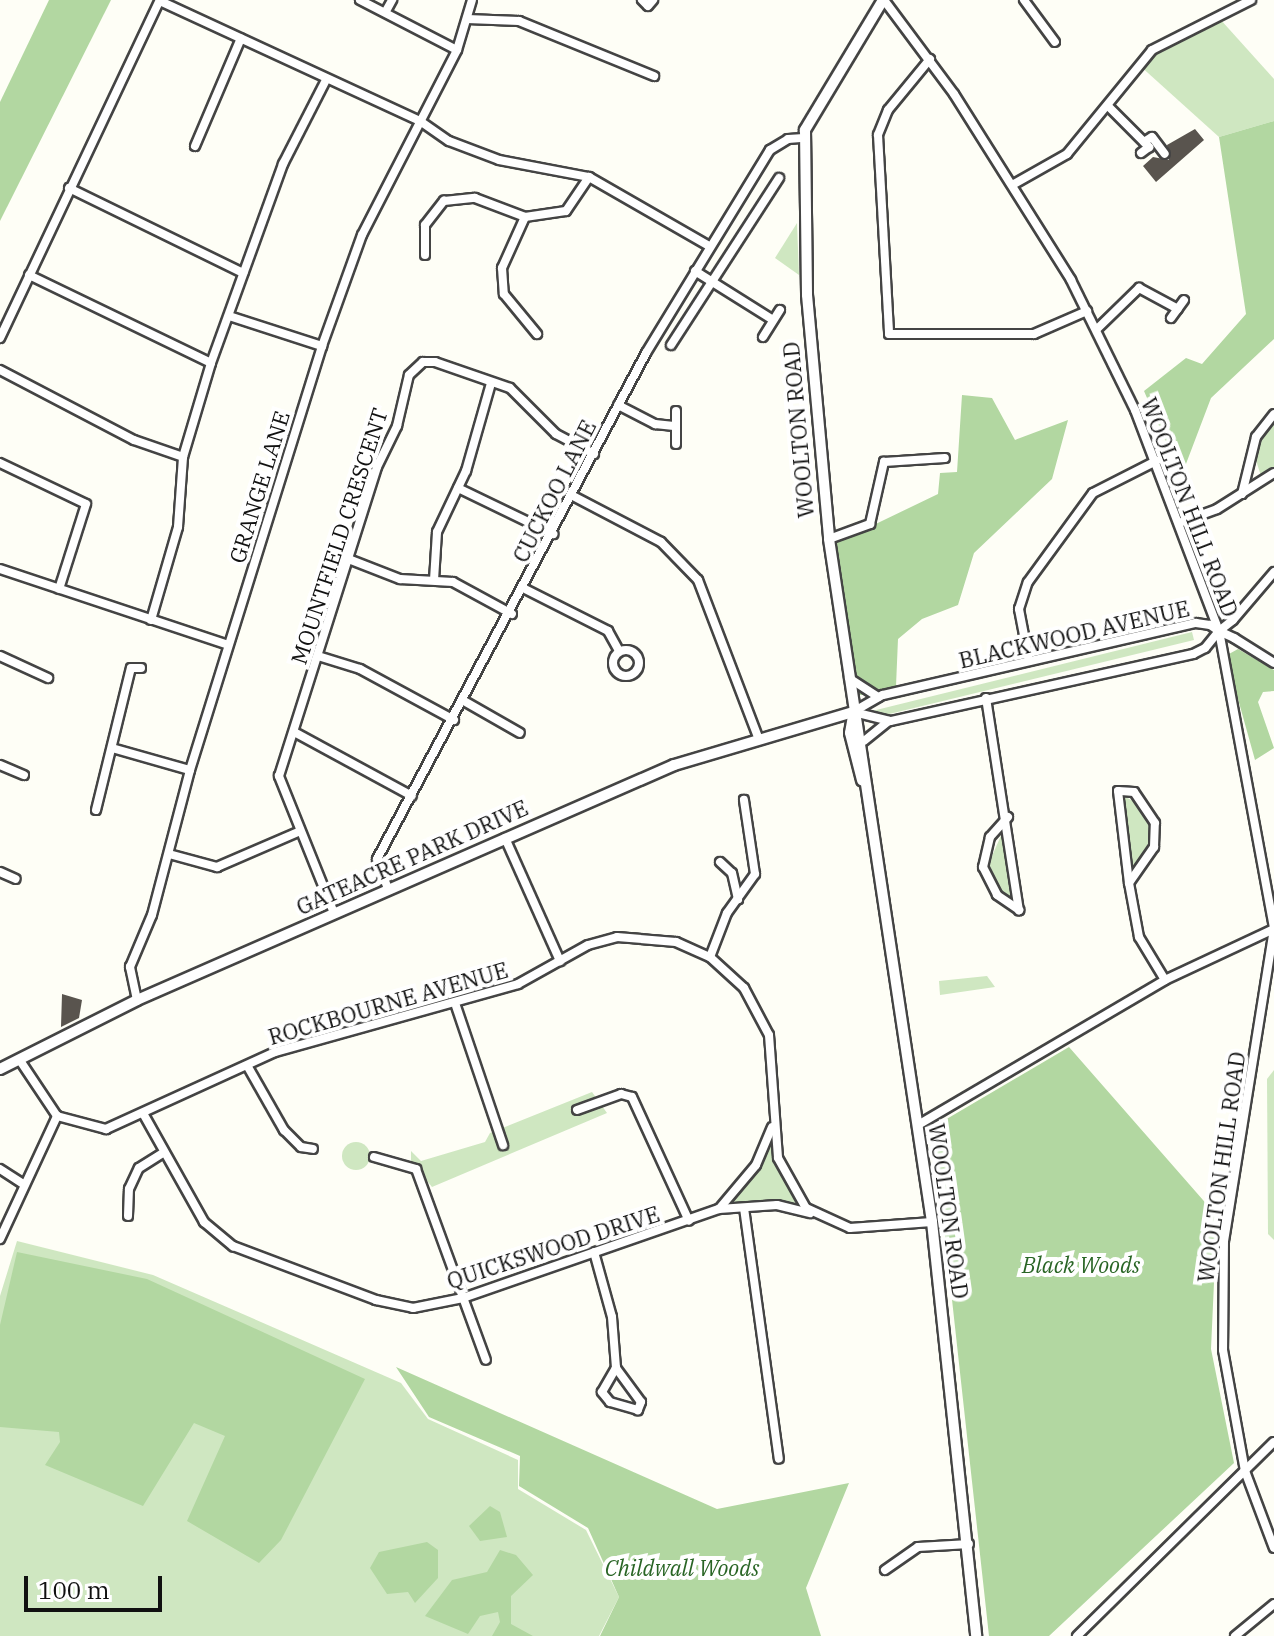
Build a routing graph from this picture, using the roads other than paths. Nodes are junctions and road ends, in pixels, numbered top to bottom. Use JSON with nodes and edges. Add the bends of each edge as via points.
{"nodes":[{"id":1,"x":160,"y":0,"type":"edge"},
{"id":2,"x":360,"y":0,"type":"edge"},
{"id":3,"x":392,"y":0,"type":"edge"},
{"id":4,"x":472,"y":0,"type":"edge"},
{"id":5,"x":642,"y":0,"type":"edge"},
{"id":6,"x":653,"y":0,"type":"edge"},
{"id":7,"x":883,"y":0,"type":"edge"},
{"id":8,"x":1024,"y":0,"type":"edge"},
{"id":9,"x":1251,"y":0,"type":"edge"},
{"id":10,"x":386,"y":11,"type":"junction"},
{"id":11,"x":467,"y":19,"type":"junction"},
{"id":12,"x":241,"y":38,"type":"junction"},
{"id":13,"x":1055,"y":42,"type":"dead end"},
{"id":14,"x":457,"y":50,"type":"junction"},
{"id":15,"x":930,"y":59,"type":"junction"},
{"id":16,"x":654,"y":76,"type":"dead end"},
{"id":17,"x":326,"y":80,"type":"junction"},
{"id":18,"x":1109,"y":107,"type":"junction"},
{"id":19,"x":420,"y":121,"type":"junction"},
{"id":20,"x":804,"y":138,"type":"junction"},
{"id":21,"x":1144,"y":142,"type":"junction"},
{"id":22,"x":195,"y":146,"type":"dead end"},
{"id":23,"x":1141,"y":153,"type":"dead end"},
{"id":24,"x":1165,"y":154,"type":"dead end"},
{"id":25,"x":589,"y":177,"type":"junction"},
{"id":26,"x":779,"y":178,"type":"dead end"},
{"id":27,"x":1014,"y":184,"type":"junction"},
{"id":28,"x":69,"y":188,"type":"junction"},
{"id":29,"x":525,"y":217,"type":"junction"},
{"id":30,"x":709,"y":246,"type":"junction"},
{"id":31,"x":425,"y":255,"type":"dead end"},
{"id":32,"x":695,"y":271,"type":"junction"},
{"id":33,"x":243,"y":273,"type":"junction"},
{"id":34,"x":29,"y":275,"type":"junction"},
{"id":35,"x":715,"y":283,"type":"junction"},
{"id":36,"x":1184,"y":300,"type":"dead end"},
{"id":37,"x":1178,"y":309,"type":"junction"},
{"id":38,"x":780,"y":310,"type":"dead end"},
{"id":39,"x":1087,"y":311,"type":"junction"},
{"id":40,"x":229,"y":316,"type":"junction"},
{"id":41,"x":1171,"y":318,"type":"dead end"},
{"id":42,"x":773,"y":320,"type":"junction"},
{"id":43,"x":1097,"y":329,"type":"junction"},
{"id":44,"x":537,"y":334,"type":"dead end"},
{"id":45,"x":763,"y":337,"type":"dead end"},
{"id":46,"x":0,"y":338,"type":"edge"},
{"id":47,"x":671,"y":345,"type":"dead end"},
{"id":48,"x":322,"y":346,"type":"junction"},
{"id":49,"x":211,"y":363,"type":"junction"},
{"id":50,"x":0,"y":370,"type":"edge"},
{"id":51,"x":491,"y":383,"type":"junction"},
{"id":52,"x":618,"y":405,"type":"junction"},
{"id":53,"x":676,"y":411,"type":"dead end"},
{"id":54,"x":1274,"y":414,"type":"edge"},
{"id":55,"x":674,"y":426,"type":"junction"},
{"id":56,"x":676,"y":444,"type":"dead end"},
{"id":57,"x":594,"y":454,"type":"junction"},
{"id":58,"x":183,"y":457,"type":"junction"},
{"id":59,"x":945,"y":458,"type":"dead end"},
{"id":60,"x":1156,"y":461,"type":"junction"},
{"id":61,"x":0,"y":463,"type":"edge"},
{"id":62,"x":1274,"y":473,"type":"edge"},
{"id":63,"x":458,"y":488,"type":"junction"},
{"id":64,"x":1242,"y":494,"type":"junction"},
{"id":65,"x":573,"y":496,"type":"junction"},
{"id":66,"x":1179,"y":523,"type":"junction"},
{"id":67,"x":553,"y":534,"type":"junction"},
{"id":68,"x":829,"y":539,"type":"junction"},
{"id":69,"x":351,"y":560,"type":"junction"},
{"id":70,"x":0,"y":569,"type":"edge"},
{"id":71,"x":1274,"y":572,"type":"edge"},
{"id":72,"x":434,"y":580,"type":"junction"},
{"id":73,"x":59,"y":589,"type":"junction"},
{"id":74,"x":525,"y":589,"type":"junction"},
{"id":75,"x":512,"y":614,"type":"junction"},
{"id":76,"x":151,"y":620,"type":"junction"},
{"id":77,"x":1219,"y":631,"type":"junction"},
{"id":78,"x":228,"y":645,"type":"junction"},
{"id":79,"x":619,"y":651,"type":"dead end"},
{"id":80,"x":0,"y":656,"type":"edge"},
{"id":81,"x":318,"y":656,"type":"junction"},
{"id":82,"x":1029,"y":661,"type":"junction"},
{"id":83,"x":1274,"y":663,"type":"edge"},
{"id":84,"x":141,"y":668,"type":"dead end"},
{"id":85,"x":846,"y":674,"type":"junction"},
{"id":86,"x":48,"y":678,"type":"dead end"},
{"id":87,"x":878,"y":697,"type":"junction"},
{"id":88,"x":986,"y":698,"type":"junction"},
{"id":89,"x":464,"y":701,"type":"junction"},
{"id":90,"x":853,"y":714,"type":"junction"},
{"id":91,"x":454,"y":720,"type":"junction"},
{"id":92,"x":890,"y":721,"type":"junction"},
{"id":93,"x":294,"y":732,"type":"junction"},
{"id":94,"x":520,"y":733,"type":"dead end"},
{"id":95,"x":758,"y":737,"type":"junction"},
{"id":96,"x":864,"y":741,"type":"junction"},
{"id":97,"x":112,"y":748,"type":"junction"},
{"id":98,"x":0,"y":765,"type":"edge"},
{"id":99,"x":190,"y":770,"type":"junction"},
{"id":100,"x":24,"y":775,"type":"dead end"},
{"id":101,"x":866,"y":793,"type":"junction"},
{"id":102,"x":412,"y":796,"type":"junction"},
{"id":103,"x":744,"y":800,"type":"dead end"},
{"id":104,"x":96,"y":810,"type":"dead end"},
{"id":105,"x":1008,"y":817,"type":"junction"},
{"id":106,"x":298,"y":832,"type":"junction"},
{"id":107,"x":505,"y":838,"type":"junction"},
{"id":108,"x":169,"y":854,"type":"junction"},
{"id":109,"x":720,"y":862,"type":"dead end"},
{"id":110,"x":0,"y":872,"type":"edge"},
{"id":111,"x":16,"y":879,"type":"dead end"},
{"id":112,"x":1129,"y":883,"type":"junction"},
{"id":113,"x":388,"y":889,"type":"junction"},
{"id":114,"x":738,"y":899,"type":"junction"},
{"id":115,"x":334,"y":913,"type":"junction"},
{"id":116,"x":1274,"y":929,"type":"edge"},
{"id":117,"x":710,"y":957,"type":"junction"},
{"id":118,"x":560,"y":961,"type":"junction"},
{"id":119,"x":1165,"y":980,"type":"junction"},
{"id":120,"x":137,"y":1000,"type":"junction"},
{"id":121,"x":456,"y":1006,"type":"junction"},
{"id":122,"x":19,"y":1059,"type":"junction"},
{"id":123,"x":248,"y":1067,"type":"junction"},
{"id":124,"x":0,"y":1069,"type":"edge"},
{"id":125,"x":577,"y":1110,"type":"dead end"},
{"id":126,"x":144,"y":1115,"type":"junction"},
{"id":127,"x":57,"y":1116,"type":"junction"},
{"id":128,"x":774,"y":1122,"type":"junction"},
{"id":129,"x":918,"y":1125,"type":"junction"},
{"id":130,"x":503,"y":1145,"type":"dead end"},
{"id":131,"x":313,"y":1149,"type":"dead end"},
{"id":132,"x":161,"y":1154,"type":"junction"},
{"id":133,"x":374,"y":1157,"type":"dead end"},
{"id":134,"x":0,"y":1169,"type":"edge"},
{"id":135,"x":23,"y":1184,"type":"junction"},
{"id":136,"x":744,"y":1208,"type":"junction"},
{"id":137,"x":719,"y":1209,"type":"junction"},
{"id":138,"x":811,"y":1213,"type":"junction"},
{"id":139,"x":128,"y":1216,"type":"dead end"},
{"id":140,"x":689,"y":1221,"type":"junction"},
{"id":141,"x":932,"y":1222,"type":"junction"},
{"id":142,"x":0,"y":1239,"type":"edge"},
{"id":143,"x":594,"y":1252,"type":"junction"},
{"id":144,"x":463,"y":1298,"type":"junction"},
{"id":145,"x":486,"y":1360,"type":"dead end"},
{"id":146,"x":616,"y":1368,"type":"junction"},
{"id":147,"x":1274,"y":1442,"type":"edge"},
{"id":148,"x":779,"y":1459,"type":"dead end"},
{"id":149,"x":1245,"y":1471,"type":"junction"},
{"id":150,"x":970,"y":1544,"type":"junction"},
{"id":151,"x":1274,"y":1548,"type":"edge"},
{"id":152,"x":885,"y":1570,"type":"dead end"},
{"id":153,"x":1274,"y":1604,"type":"edge"},
{"id":154,"x":976,"y":1636,"type":"edge"},
{"id":155,"x":1077,"y":1636,"type":"edge"},
{"id":156,"x":1235,"y":1636,"type":"edge"}],
"edges":[{"from":1,"to":12,"type":"street"},
{"from":1,"to":28,"type":"street"},
{"from":2,"to":10,"type":"street"},
{"from":3,"to":10,"type":"street"},
{"from":4,"to":11,"type":"street","name":"GRANGE LANE"},
{"from":5,"to":6,"type":"street","via":[[648,6]]},
{"from":7,"to":15,"type":"street","name":"WOOLTON HILL ROAD"},
{"from":7,"to":20,"type":"street","via":[[816,107]]},
{"from":8,"to":13,"type":"street"},
{"from":9,"to":18,"type":"street","via":[[1152,50]]},
{"from":10,"to":14,"type":"street"},
{"from":11,"to":14,"type":"street","name":"GRANGE LANE"},
{"from":11,"to":16,"type":"street","via":[[519,21]]},
{"from":12,"to":17,"type":"street"},
{"from":12,"to":22,"type":"street"},
{"from":14,"to":19,"type":"street","name":"GRANGE LANE"},
{"from":15,"to":27,"type":"street","name":"WOOLTON HILL ROAD"},
{"from":15,"to":39,"type":"street","via":[[888,110],[878,135],[889,334],[1034,334]]},
{"from":17,"to":19,"type":"street"},
{"from":17,"to":33,"type":"street","via":[[283,164]]},
{"from":18,"to":21,"type":"street"},
{"from":18,"to":27,"type":"street","via":[[1067,154]]},
{"from":19,"to":25,"type":"street","via":[[449,141],[499,160]]},
{"from":19,"to":48,"type":"street","name":"GRANGE LANE","via":[[362,235]]},
{"from":20,"to":30,"type":"street","name":"CUCKOO LANE","via":[[788,139],[770,150]]},
{"from":20,"to":68,"type":"street","name":"WOOLTON ROAD","via":[[808,318]]},
{"from":21,"to":23,"type":"street","via":[[1149,147]]},
{"from":21,"to":24,"type":"street","via":[[1152,137]]},
{"from":25,"to":29,"type":"street","via":[[566,211]]},
{"from":25,"to":30,"type":"street"},
{"from":26,"to":35,"type":"street"},
{"from":27,"to":39,"type":"street","name":"WOOLTON HILL ROAD"},
{"from":28,"to":33,"type":"street"},
{"from":28,"to":34,"type":"street"},
{"from":29,"to":31,"type":"street","via":[[475,198],[444,201],[425,225]]},
{"from":29,"to":44,"type":"street","via":[[502,268],[504,294]]},
{"from":30,"to":32,"type":"street","name":"CUCKOO LANE"},
{"from":32,"to":35,"type":"street"},
{"from":32,"to":52,"type":"street","name":"CUCKOO LANE"},
{"from":33,"to":40,"type":"street"},
{"from":34,"to":46,"type":"street"},
{"from":34,"to":49,"type":"street"},
{"from":35,"to":42,"type":"street"},
{"from":35,"to":47,"type":"street"},
{"from":36,"to":37,"type":"street"},
{"from":37,"to":41,"type":"street"},
{"from":37,"to":43,"type":"street","via":[[1139,288]]},
{"from":38,"to":42,"type":"street"},
{"from":39,"to":43,"type":"street","name":"WOOLTON HILL ROAD"},
{"from":40,"to":48,"type":"street"},
{"from":40,"to":49,"type":"street"},
{"from":42,"to":45,"type":"street"},
{"from":43,"to":60,"type":"street","name":"WOOLTON HILL ROAD"},
{"from":48,"to":78,"type":"street","name":"GRANGE LANE"},
{"from":49,"to":58,"type":"street"},
{"from":50,"to":58,"type":"street","via":[[134,440]]},
{"from":51,"to":57,"type":"street","name":"MOUNTFIELD CRESCENT","via":[[510,388],[556,434]]},
{"from":51,"to":63,"type":"street"},
{"from":51,"to":69,"type":"street","name":"MOUNTFIELD CRESCENT","via":[[435,362],[423,362],[409,375]]},
{"from":52,"to":55,"type":"street","via":[[655,424]]},
{"from":52,"to":57,"type":"street","name":"CUCKOO LANE"},
{"from":53,"to":55,"type":"street"},
{"from":54,"to":64,"type":"street","via":[[1256,437]]},
{"from":55,"to":56,"type":"street"},
{"from":57,"to":65,"type":"street","name":"CUCKOO LANE"},
{"from":58,"to":76,"type":"street","via":[[178,527]]},
{"from":59,"to":68,"type":"street","via":[[884,462],[870,524]]},
{"from":60,"to":66,"type":"street","name":"WOOLTON HILL ROAD"},
{"from":60,"to":82,"type":"street","via":[[1093,493],[1028,582],[1019,615]]},
{"from":61,"to":73,"type":"street","via":[[86,504]]},
{"from":62,"to":64,"type":"street"},
{"from":63,"to":67,"type":"street"},
{"from":63,"to":72,"type":"street","via":[[437,532]]},
{"from":64,"to":66,"type":"street"},
{"from":65,"to":67,"type":"street","name":"CUCKOO LANE"},
{"from":65,"to":95,"type":"street","via":[[661,542],[698,580]]},
{"from":66,"to":77,"type":"street","name":"WOOLTON HILL ROAD"},
{"from":67,"to":74,"type":"street","name":"CUCKOO LANE"},
{"from":68,"to":85,"type":"street","name":"WOOLTON ROAD"},
{"from":69,"to":72,"type":"street","via":[[400,579]]},
{"from":69,"to":81,"type":"street","name":"MOUNTFIELD CRESCENT"},
{"from":70,"to":73,"type":"street"},
{"from":71,"to":77,"type":"street"},
{"from":72,"to":75,"type":"street"},
{"from":73,"to":76,"type":"street"},
{"from":74,"to":75,"type":"street","name":"CUCKOO LANE"},
{"from":74,"to":79,"type":"street","via":[[608,631]]},
{"from":75,"to":89,"type":"street","name":"CUCKOO LANE"},
{"from":76,"to":78,"type":"street"},
{"from":77,"to":82,"type":"street","name":"BLACKWOOD AVENUE","via":[[1190,624]]},
{"from":77,"to":83,"type":"street"},
{"from":77,"to":88,"type":"street","name":"BLACKWOOD AVENUE","via":[[1193,654]]},
{"from":77,"to":116,"type":"street","name":"WOOLTON HILL ROAD"},
{"from":78,"to":99,"type":"street","name":"GRANGE LANE"},
{"from":80,"to":86,"type":"street"},
{"from":81,"to":91,"type":"street","via":[[360,669]]},
{"from":81,"to":93,"type":"street","name":"MOUNTFIELD CRESCENT"},
{"from":82,"to":87,"type":"street","name":"BLACKWOOD AVENUE"},
{"from":84,"to":97,"type":"street","via":[[131,668]]},
{"from":85,"to":87,"type":"street"},
{"from":85,"to":90,"type":"street","name":"WOOLTON ROAD"},
{"from":87,"to":90,"type":"street","name":"BLACKWOOD AVENUE"},
{"from":88,"to":92,"type":"street","name":"BLACKWOOD AVENUE"},
{"from":88,"to":105,"type":"street"},
{"from":89,"to":91,"type":"street","name":"CUCKOO LANE"},
{"from":89,"to":94,"type":"street"},
{"from":90,"to":92,"type":"street","name":"BLACKWOOD AVENUE"},
{"from":90,"to":95,"type":"street","name":"GATEACRE PARK DRIVE"},
{"from":90,"to":96,"type":"street","name":"WOOLTON ROAD"},
{"from":90,"to":101,"type":"street","name":"WOOLTON ROAD","via":[[852,750]]},
{"from":91,"to":102,"type":"street","name":"CUCKOO LANE"},
{"from":92,"to":96,"type":"street","name":"BLACKWOOD AVENUE"},
{"from":93,"to":102,"type":"street"},
{"from":93,"to":106,"type":"street","name":"MOUNTFIELD CRESCENT","via":[[279,786]]},
{"from":95,"to":107,"type":"street","name":"GATEACRE PARK DRIVE","via":[[674,765]]},
{"from":96,"to":101,"type":"street","name":"WOOLTON ROAD"},
{"from":97,"to":99,"type":"street"},
{"from":97,"to":104,"type":"street"},
{"from":98,"to":100,"type":"street"},
{"from":99,"to":108,"type":"street","name":"GRANGE LANE"},
{"from":101,"to":129,"type":"street","name":"WOOLTON ROAD"},
{"from":102,"to":113,"type":"street","name":"CUCKOO LANE","via":[[377,859]]},
{"from":103,"to":114,"type":"street","via":[[755,874]]},
{"from":105,"to":105,"type":"street","via":[[990,837],[983,867],[997,895],[1019,910]]},
{"from":106,"to":108,"type":"street","via":[[217,867]]},
{"from":106,"to":115,"type":"street","name":"MOUNTFIELD CRESCENT"},
{"from":107,"to":113,"type":"street","name":"GATEACRE PARK DRIVE"},
{"from":107,"to":118,"type":"street"},
{"from":108,"to":120,"type":"street","name":"GRANGE LANE","via":[[128,978]]},
{"from":109,"to":114,"type":"street","via":[[732,873]]},
{"from":110,"to":111,"type":"street"},
{"from":112,"to":112,"type":"street","via":[[1127,868],[1118,791],[1134,792],[1155,823],[1154,847]]},
{"from":112,"to":119,"type":"street","via":[[1139,937]]},
{"from":113,"to":115,"type":"street","name":"GATEACRE PARK DRIVE"},
{"from":114,"to":117,"type":"street"},
{"from":115,"to":120,"type":"street","name":"GATEACRE PARK DRIVE"},
{"from":116,"to":119,"type":"street"},
{"from":116,"to":149,"type":"street","name":"WOOLTON HILL ROAD","via":[[1220,1290],[1231,1412]]},
{"from":117,"to":118,"type":"street","name":"ROCKBOURNE AVENUE","via":[[676,942],[617,937]]},
{"from":117,"to":128,"type":"street","name":"ROCKBOURNE AVENUE","via":[[744,988],[769,1035]]},
{"from":118,"to":121,"type":"street","name":"ROCKBOURNE AVENUE","via":[[518,984]]},
{"from":119,"to":129,"type":"street"},
{"from":120,"to":122,"type":"street","name":"GATEACRE PARK DRIVE"},
{"from":121,"to":123,"type":"street","name":"ROCKBOURNE AVENUE","via":[[296,1045]]},
{"from":121,"to":130,"type":"street"},
{"from":122,"to":124,"type":"street","name":"GATEACRE PARK DRIVE"},
{"from":122,"to":127,"type":"street"},
{"from":123,"to":126,"type":"street","name":"ROCKBOURNE AVENUE"},
{"from":123,"to":131,"type":"street","via":[[284,1130],[301,1147]]},
{"from":125,"to":140,"type":"street","via":[[621,1094],[632,1097]]},
{"from":126,"to":127,"type":"street","name":"ROCKBOURNE AVENUE","via":[[106,1129]]},
{"from":126,"to":132,"type":"street","name":"QUICKSWOOD DRIVE"},
{"from":127,"to":135,"type":"street"},
{"from":128,"to":137,"type":"street","name":"ROCKBOURNE AVENUE","via":[[756,1165]]},
{"from":128,"to":138,"type":"street","name":"ROCKBOURNE AVENUE","via":[[784,1176]]},
{"from":129,"to":141,"type":"street","name":"WOOLTON ROAD"},
{"from":132,"to":139,"type":"street","via":[[139,1168],[129,1189]]},
{"from":132,"to":144,"type":"street","name":"QUICKSWOOD DRIVE","via":[[204,1222],[233,1246],[376,1300],[413,1308]]},
{"from":133,"to":144,"type":"street","via":[[416,1169]]},
{"from":134,"to":135,"type":"street"},
{"from":135,"to":142,"type":"street"},
{"from":136,"to":137,"type":"street","name":"QUICKSWOOD DRIVE"},
{"from":136,"to":138,"type":"street","name":"QUICKSWOOD DRIVE","via":[[777,1205]]},
{"from":136,"to":148,"type":"street"},
{"from":137,"to":140,"type":"street","name":"QUICKSWOOD DRIVE"},
{"from":138,"to":141,"type":"street","via":[[866,1229]]},
{"from":140,"to":143,"type":"street","name":"QUICKSWOOD DRIVE"},
{"from":141,"to":150,"type":"street","name":"WOOLTON ROAD"},
{"from":143,"to":144,"type":"street","name":"QUICKSWOOD DRIVE"},
{"from":143,"to":146,"type":"street","via":[[612,1317]]},
{"from":144,"to":145,"type":"street"},
{"from":146,"to":146,"type":"street","via":[[602,1392],[610,1402],[638,1410],[641,1402]]},
{"from":147,"to":149,"type":"street"},
{"from":149,"to":151,"type":"street","name":"WOOLTON HILL ROAD"},
{"from":149,"to":155,"type":"street"},
{"from":150,"to":152,"type":"street","via":[[918,1547]]},
{"from":150,"to":154,"type":"street","name":"WOOLTON ROAD"},
{"from":153,"to":156,"type":"street"}]}
